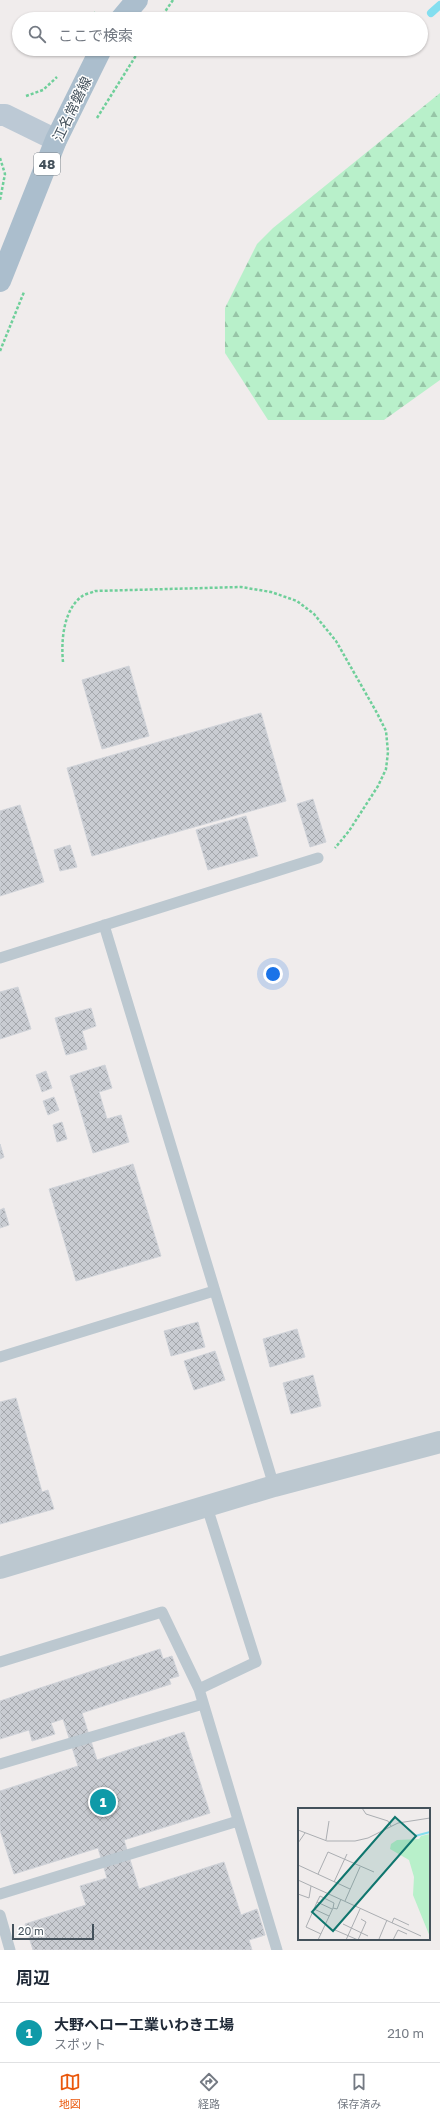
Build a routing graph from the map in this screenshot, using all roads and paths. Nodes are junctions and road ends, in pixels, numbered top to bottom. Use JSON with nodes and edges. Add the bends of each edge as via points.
{"nodes":[{"id":1,"x":137,"y":0,"type":"edge"},
{"id":2,"x":173,"y":0,"type":"edge"},
{"id":3,"x":127,"y":12,"type":"edge"},
{"id":4,"x":165,"y":12,"type":"edge"},
{"id":5,"x":98,"y":56,"type":"edge"},
{"id":6,"x":136,"y":56,"type":"edge"},
{"id":7,"x":58,"y":76,"type":"dead end"},
{"id":8,"x":20,"y":98,"type":"dead end"},
{"id":9,"x":0,"y":115,"type":"edge"},
{"id":10,"x":97,"y":119,"type":"dead end"},
{"id":11,"x":56,"y":140,"type":"junction"},
{"id":12,"x":0,"y":158,"type":"edge"},
{"id":13,"x":0,"y":200,"type":"edge"},
{"id":14,"x":0,"y":281,"type":"edge"},
{"id":15,"x":28,"y":285,"type":"dead end"},
{"id":16,"x":0,"y":351,"type":"edge"},
{"id":17,"x":63,"y":662,"type":"dead end"},
{"id":18,"x":318,"y":858,"type":"joint"},
{"id":19,"x":104,"y":925,"type":"junction"},
{"id":20,"x":0,"y":958,"type":"edge"},
{"id":21,"x":214,"y":1291,"type":"junction"},
{"id":22,"x":0,"y":1356,"type":"edge"},
{"id":23,"x":440,"y":1442,"type":"edge"},
{"id":24,"x":274,"y":1486,"type":"junction"},
{"id":25,"x":207,"y":1507,"type":"junction"},
{"id":26,"x":0,"y":1568,"type":"edge"},
{"id":27,"x":0,"y":1662,"type":"edge"},
{"id":28,"x":198,"y":1689,"type":"junction"},
{"id":29,"x":203,"y":1704,"type":"junction"},
{"id":30,"x":0,"y":1764,"type":"edge"},
{"id":31,"x":238,"y":1821,"type":"junction"},
{"id":32,"x":0,"y":1894,"type":"edge"},
{"id":33,"x":0,"y":1915,"type":"edge"},
{"id":34,"x":10,"y":1950,"type":"edge"},
{"id":35,"x":277,"y":1950,"type":"edge"}],
"edges":[{"from":1,"to":3,"type":"main road"},
{"from":2,"to":4,"type":"path"},
{"from":5,"to":11,"type":"main road","name":"江名常磐線","number":"48"},
{"from":6,"to":10,"type":"path"},
{"from":7,"to":8,"type":"path","via":[[43,90]]},
{"from":9,"to":11,"type":"street","via":[[5,115]]},
{"from":11,"to":14,"type":"main road","name":"江名常磐線","number":"48"},
{"from":12,"to":13,"type":"path","via":[[5,174]]},
{"from":15,"to":16,"type":"path"},
{"from":17,"to":18,"type":"path","via":[[63,634],[73,604],[82,596],[95,591],[241,587],[271,592],[297,601],[314,614],[336,641],[377,713],[386,731],[388,752],[386,769],[360,814],[331,852]]},
{"from":18,"to":19,"type":"lane"},
{"from":19,"to":20,"type":"lane"},
{"from":19,"to":21,"type":"lane"},
{"from":21,"to":22,"type":"lane"},
{"from":21,"to":24,"type":"lane"},
{"from":23,"to":24,"type":"street"},
{"from":24,"to":25,"type":"street"},
{"from":25,"to":26,"type":"street"},
{"from":25,"to":28,"type":"lane","via":[[256,1662]]},
{"from":27,"to":28,"type":"lane","via":[[162,1612]]},
{"from":28,"to":29,"type":"lane"},
{"from":29,"to":30,"type":"lane"},
{"from":29,"to":31,"type":"lane"},
{"from":31,"to":32,"type":"lane"},
{"from":31,"to":35,"type":"lane"},
{"from":33,"to":34,"type":"lane"}]}
